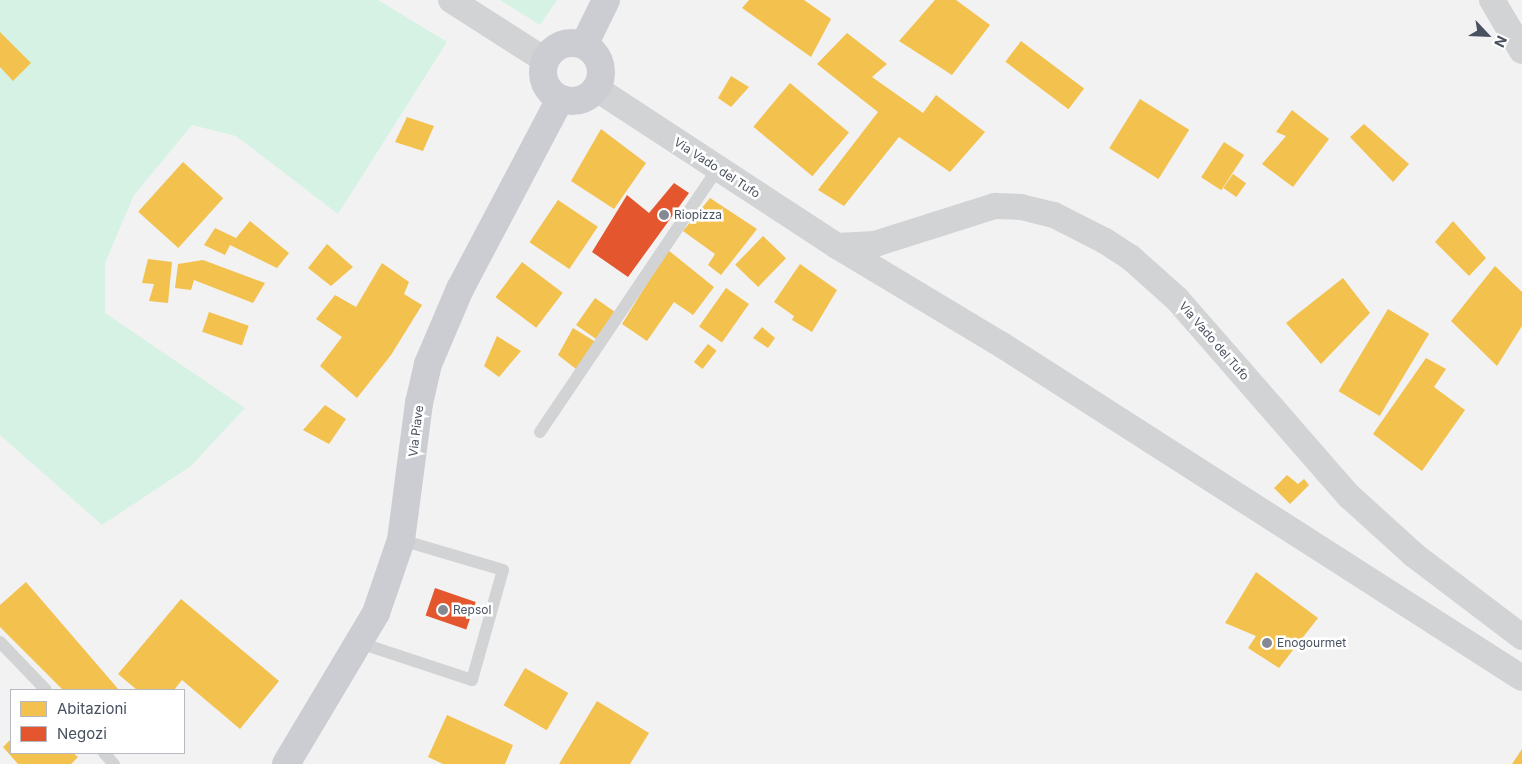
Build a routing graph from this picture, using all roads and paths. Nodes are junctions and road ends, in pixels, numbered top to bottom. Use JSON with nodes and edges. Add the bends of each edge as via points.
{"nodes":[{"id":1,"x":451,"y":0,"type":"edge"},
{"id":2,"x":606,"y":0,"type":"edge"},
{"id":3,"x":1492,"y":0,"type":"edge"},
{"id":4,"x":584,"y":45,"type":"junction"},
{"id":5,"x":1522,"y":51,"type":"edge"},
{"id":6,"x":545,"y":60,"type":"junction"},
{"id":7,"x":597,"y":89,"type":"junction"},
{"id":8,"x":560,"y":99,"type":"junction"},
{"id":9,"x":718,"y":168,"type":"junction"},
{"id":10,"x":837,"y":246,"type":"junction"},
{"id":11,"x":540,"y":432,"type":"dead end"},
{"id":12,"x":401,"y":540,"type":"junction"},
{"id":13,"x":1522,"y":637,"type":"edge"},
{"id":14,"x":0,"y":642,"type":"edge"},
{"id":15,"x":360,"y":643,"type":"junction"},
{"id":16,"x":1522,"y":678,"type":"edge"},
{"id":17,"x":45,"y":689,"type":"edge"},
{"id":18,"x":105,"y":754,"type":"edge"},
{"id":19,"x":114,"y":764,"type":"edge"},
{"id":20,"x":286,"y":764,"type":"edge"}],
"edges":[{"from":1,"to":6,"type":"street"},
{"from":2,"to":4,"type":"main road"},
{"from":3,"to":5,"type":"street"},
{"from":4,"to":6,"type":"main road","via":[[576,42],[558,46]]},
{"from":4,"to":7,"type":"main road","via":[[601,64],[601,81]]},
{"from":6,"to":8,"type":"main road","via":[[543,69],[547,87]]},
{"from":7,"to":8,"type":"main road","via":[[580,101]]},
{"from":7,"to":9,"type":"street","name":"Via Vado del Tufo"},
{"from":8,"to":12,"type":"main road","name":"Via Piave","via":[[460,289],[428,364]]},
{"from":9,"to":10,"type":"street","name":"Via Vado del Tufo"},
{"from":9,"to":11,"type":"lane"},
{"from":10,"to":13,"type":"street","name":"Via Vado del Tufo","via":[[875,244],[995,206],[1021,207],[1054,216],[1105,241],[1130,256],[1177,299],[1349,496],[1414,555]]},
{"from":10,"to":16,"type":"street","name":"Via Vado del Tufo","via":[[1002,345]]},
{"from":12,"to":15,"type":"main road","name":"Via Piave","via":[[376,613]]},
{"from":12,"to":15,"type":"lane","via":[[503,570],[472,680]]},
{"from":14,"to":17,"type":"lane"},
{"from":15,"to":20,"type":"main road","name":"Via Piave"},
{"from":18,"to":19,"type":"lane"}]}
